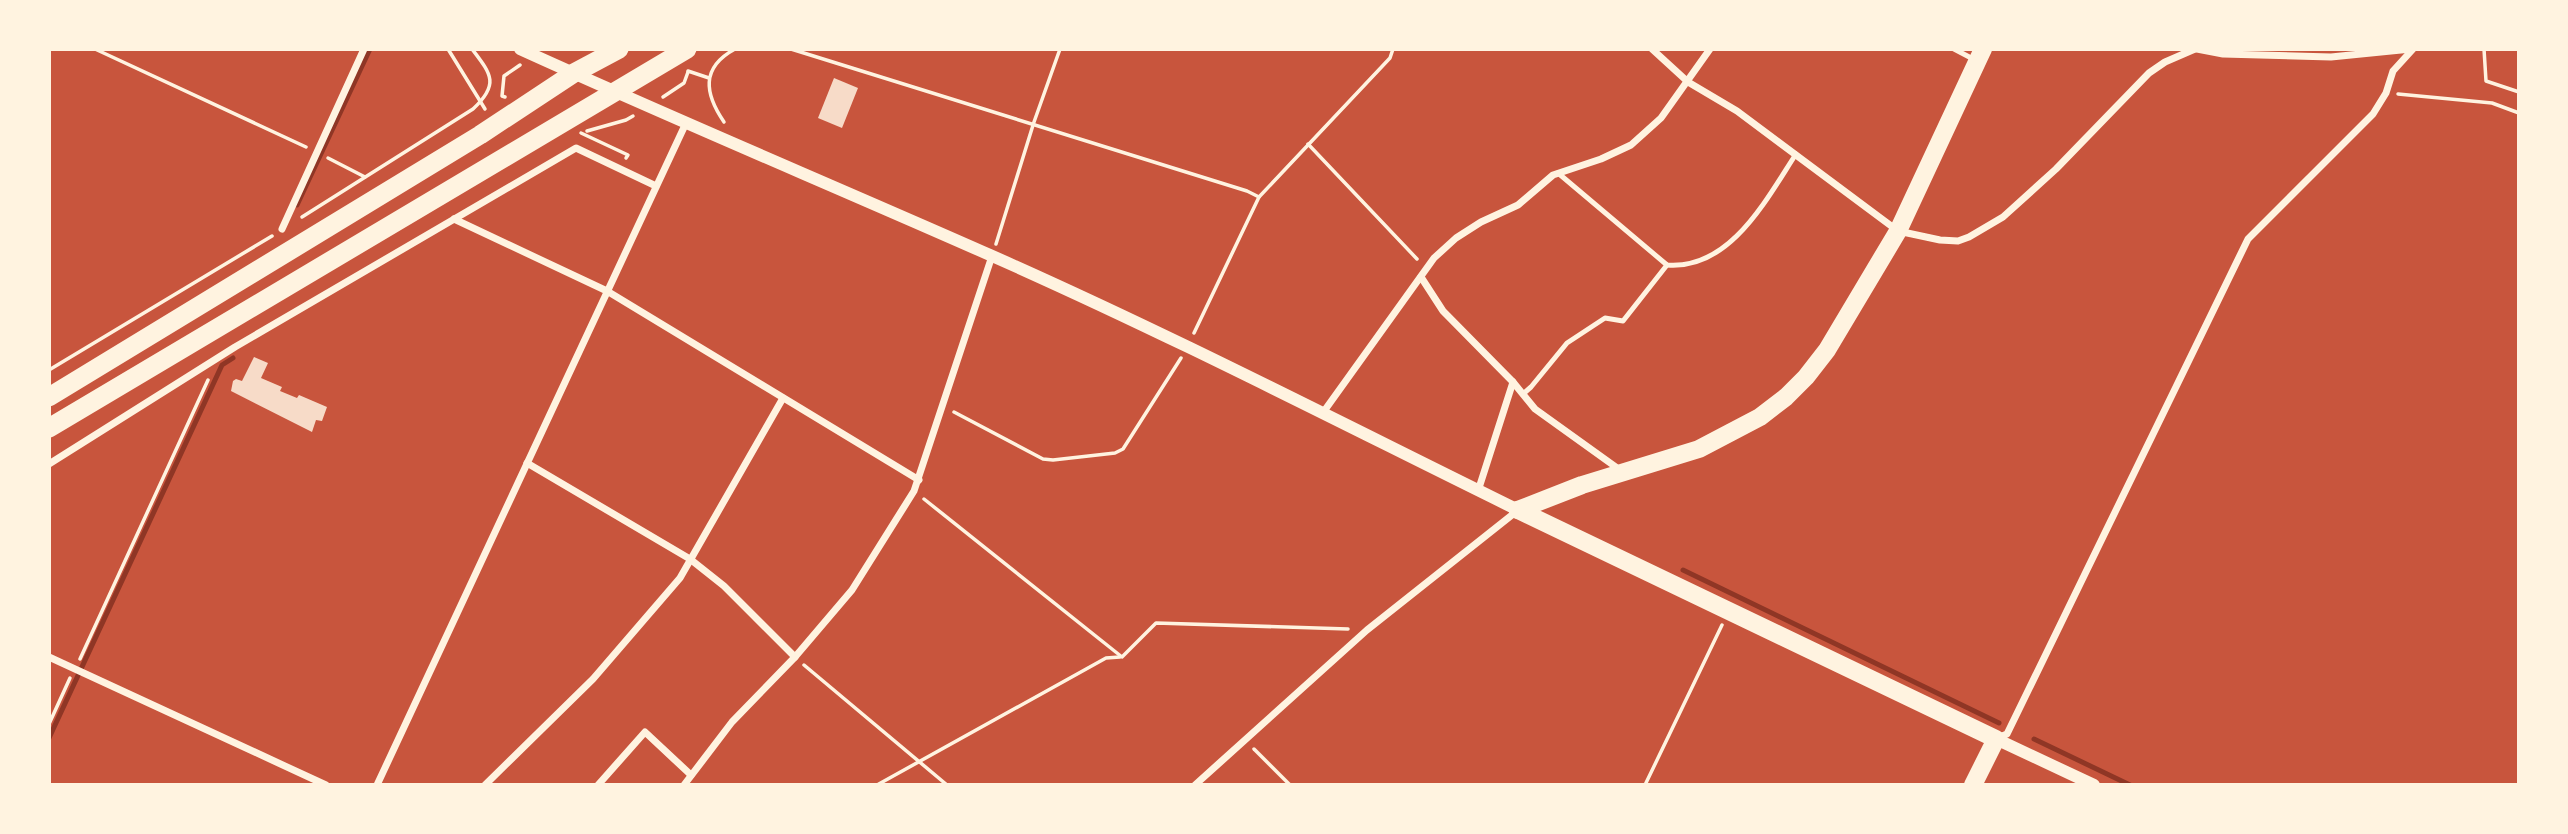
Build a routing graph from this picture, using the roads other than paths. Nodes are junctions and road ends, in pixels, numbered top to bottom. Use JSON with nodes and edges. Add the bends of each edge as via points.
{"nodes":[{"id":1,"x":364,"y":49,"type":"edge"},
{"id":2,"x":520,"y":49,"type":"edge"},
{"id":3,"x":619,"y":49,"type":"edge"},
{"id":4,"x":687,"y":49,"type":"edge"},
{"id":5,"x":1652,"y":49,"type":"edge"},
{"id":6,"x":1710,"y":49,"type":"edge"},
{"id":7,"x":1954,"y":49,"type":"edge"},
{"id":8,"x":2196,"y":49,"type":"edge"},
{"id":9,"x":2412,"y":49,"type":"edge"},
{"id":10,"x":1980,"y":55,"type":"edge"},
{"id":11,"x":574,"y":73,"type":"junction"},
{"id":12,"x":1688,"y":82,"type":"junction"},
{"id":13,"x":615,"y":92,"type":"junction"},
{"id":14,"x":685,"y":123,"type":"junction"},
{"id":15,"x":1796,"y":155,"type":"junction"},
{"id":16,"x":1557,"y":173,"type":"junction"},
{"id":17,"x":656,"y":186,"type":"junction"},
{"id":18,"x":454,"y":219,"type":"junction"},
{"id":19,"x":282,"y":229,"type":"dead end"},
{"id":20,"x":1898,"y":230,"type":"junction"},
{"id":21,"x":992,"y":256,"type":"junction"},
{"id":22,"x":1667,"y":265,"type":"junction"},
{"id":23,"x":1421,"y":277,"type":"junction"},
{"id":24,"x":607,"y":291,"type":"junction"},
{"id":25,"x":1513,"y":382,"type":"junction"},
{"id":26,"x":1522,"y":394,"type":"junction"},
{"id":27,"x":49,"y":397,"type":"edge"},
{"id":28,"x":783,"y":398,"type":"junction"},
{"id":29,"x":1322,"y":414,"type":"junction"},
{"id":30,"x":49,"y":428,"type":"edge"},
{"id":31,"x":527,"y":463,"type":"junction"},
{"id":32,"x":49,"y":464,"type":"edge"},
{"id":33,"x":1623,"y":473,"type":"junction"},
{"id":34,"x":919,"y":481,"type":"junction"},
{"id":35,"x":1478,"y":491,"type":"junction"},
{"id":36,"x":1518,"y":510,"type":"junction"},
{"id":37,"x":690,"y":559,"type":"junction"},
{"id":38,"x":49,"y":657,"type":"edge"},
{"id":39,"x":795,"y":657,"type":"junction"},
{"id":40,"x":1996,"y":738,"type":"junction"},
{"id":41,"x":691,"y":775,"type":"junction"},
{"id":42,"x":326,"y":785,"type":"edge"},
{"id":43,"x":377,"y":785,"type":"edge"},
{"id":44,"x":485,"y":785,"type":"edge"},
{"id":45,"x":598,"y":785,"type":"edge"},
{"id":46,"x":684,"y":785,"type":"edge"},
{"id":47,"x":1195,"y":785,"type":"edge"},
{"id":48,"x":1973,"y":785,"type":"edge"},
{"id":49,"x":2094,"y":785,"type":"edge"}],
"edges":[{"from":1,"to":19,"type":"street"},
{"from":2,"to":11,"type":"street"},
{"from":3,"to":11,"type":"highway"},
{"from":4,"to":13,"type":"highway"},
{"from":5,"to":12,"type":"street"},
{"from":6,"to":12,"type":"street"},
{"from":7,"to":10,"type":"lane"},
{"from":8,"to":9,"type":"street","via":[[2331,57]]},
{"from":8,"to":20,"type":"street","via":[[2149,73],[2003,217],[1958,241]]},
{"from":9,"to":40,"type":"street","via":[[2393,71],[2374,114],[2248,239],[2007,734]]},
{"from":10,"to":20,"type":"main road"},
{"from":11,"to":13,"type":"street"},
{"from":11,"to":27,"type":"highway"},
{"from":12,"to":15,"type":"street"},
{"from":12,"to":16,"type":"street","via":[[1661,118],[1631,145]]},
{"from":13,"to":14,"type":"street"},
{"from":13,"to":30,"type":"highway"},
{"from":14,"to":17,"type":"street"},
{"from":14,"to":21,"type":"street"},
{"from":15,"to":20,"type":"street"},
{"from":15,"to":22,"type":"lane","via":[[1756,214],[1726,246],[1700,262]]},
{"from":16,"to":22,"type":"lane"},
{"from":16,"to":23,"type":"street","via":[[1518,205],[1456,238]]},
{"from":17,"to":18,"type":"street","via":[[576,148]]},
{"from":17,"to":24,"type":"street"},
{"from":18,"to":24,"type":"street"},
{"from":18,"to":32,"type":"street","via":[[219,356]]},
{"from":20,"to":33,"type":"main road","via":[[1827,350],[1786,397],[1699,450]]},
{"from":21,"to":29,"type":"street"},
{"from":21,"to":34,"type":"street"},
{"from":22,"to":26,"type":"lane","via":[[1623,321],[1605,318],[1567,343]]},
{"from":23,"to":25,"type":"street","via":[[1443,311]]},
{"from":23,"to":29,"type":"street"},
{"from":24,"to":28,"type":"street"},
{"from":24,"to":31,"type":"street"},
{"from":25,"to":26,"type":"street"},
{"from":25,"to":35,"type":"street"},
{"from":26,"to":33,"type":"street","via":[[1535,409]]},
{"from":28,"to":34,"type":"street"},
{"from":28,"to":37,"type":"street"},
{"from":29,"to":35,"type":"street"},
{"from":31,"to":37,"type":"street"},
{"from":31,"to":43,"type":"street"},
{"from":33,"to":36,"type":"main road"},
{"from":34,"to":39,"type":"street","via":[[852,590]]},
{"from":35,"to":36,"type":"street"},
{"from":36,"to":40,"type":"main road"},
{"from":36,"to":47,"type":"street","via":[[1367,630]]},
{"from":37,"to":39,"type":"street"},
{"from":37,"to":44,"type":"street","via":[[680,578],[593,679]]},
{"from":38,"to":42,"type":"street"},
{"from":39,"to":41,"type":"street","via":[[732,722]]},
{"from":40,"to":48,"type":"main road"},
{"from":40,"to":49,"type":"street"},
{"from":41,"to":45,"type":"street","via":[[645,732]]},
{"from":41,"to":46,"type":"street"}]}
